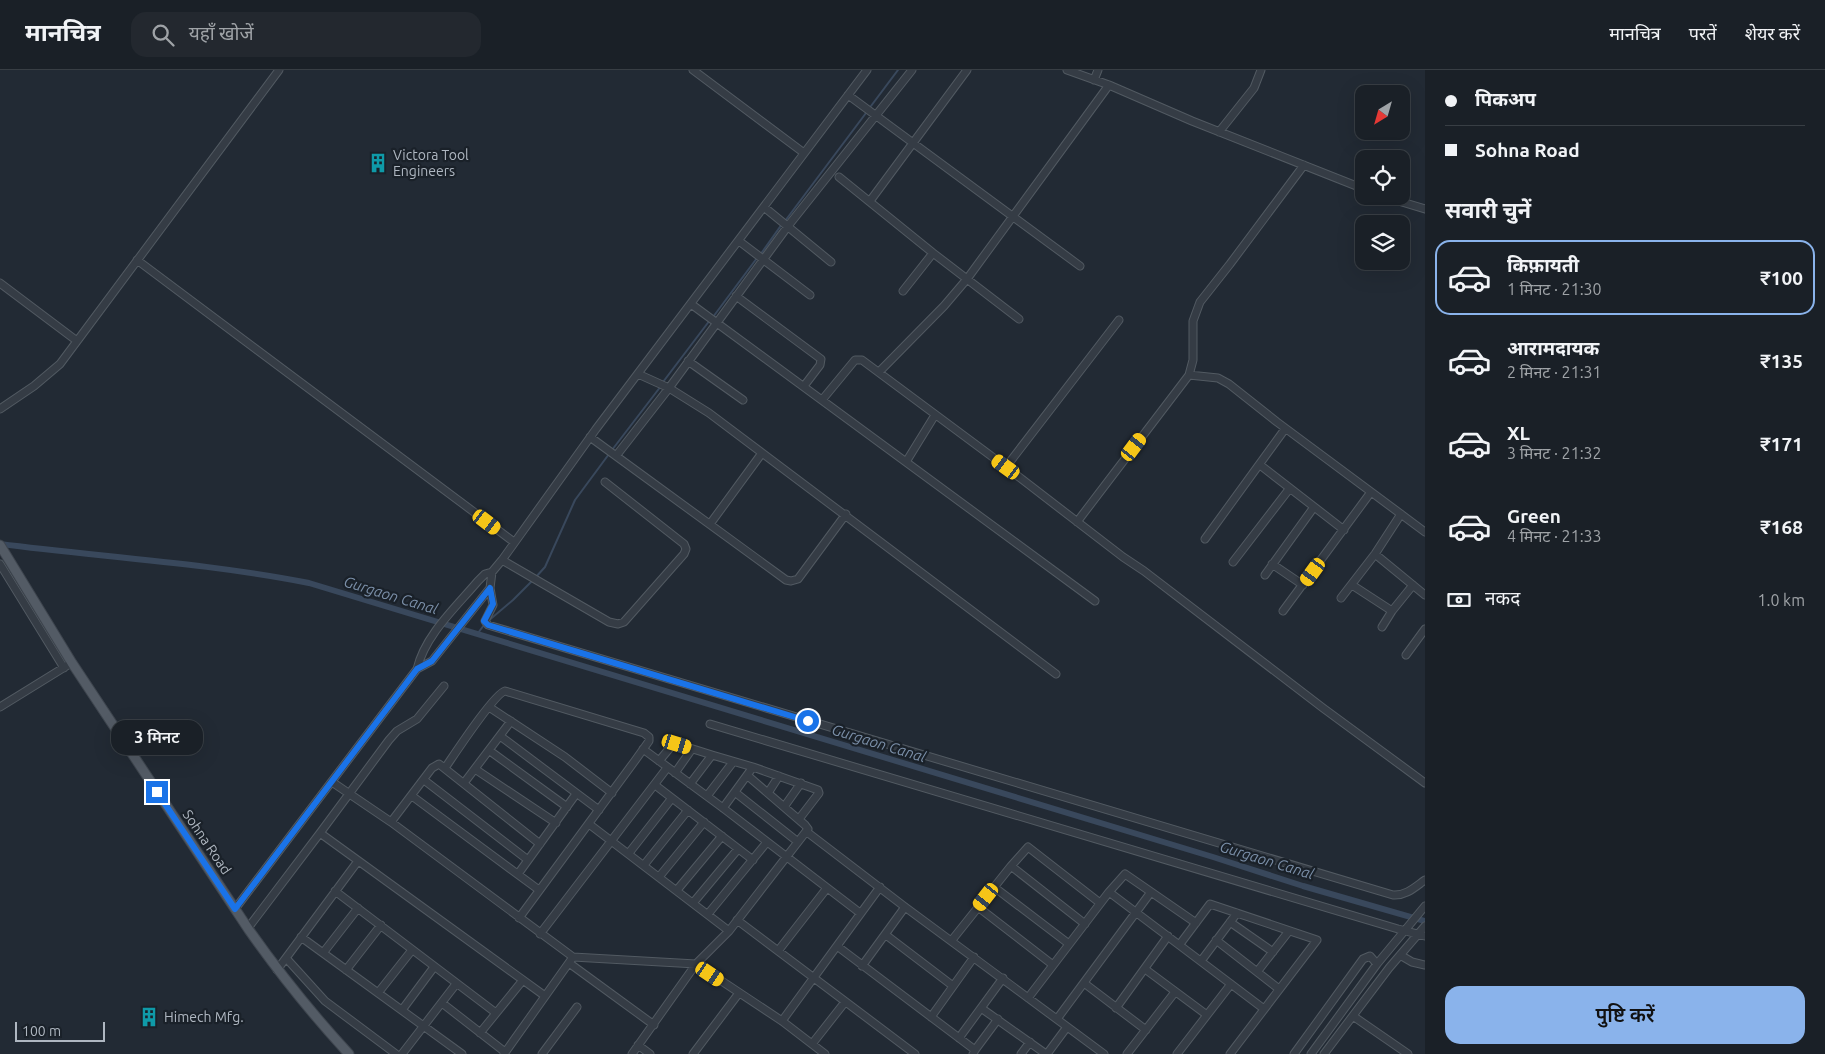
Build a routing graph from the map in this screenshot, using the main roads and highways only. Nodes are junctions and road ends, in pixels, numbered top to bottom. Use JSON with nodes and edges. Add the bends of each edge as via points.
{"nodes":[{"id":1,"x":0,"y":545,"type":"edge"},
{"id":2,"x":349,"y":1054,"type":"edge"}],
"edges":[{"from":1,"to":2,"type":"main road","name":"Sohna Road","via":[[68,665],[248,928],[309,1010]]}]}
